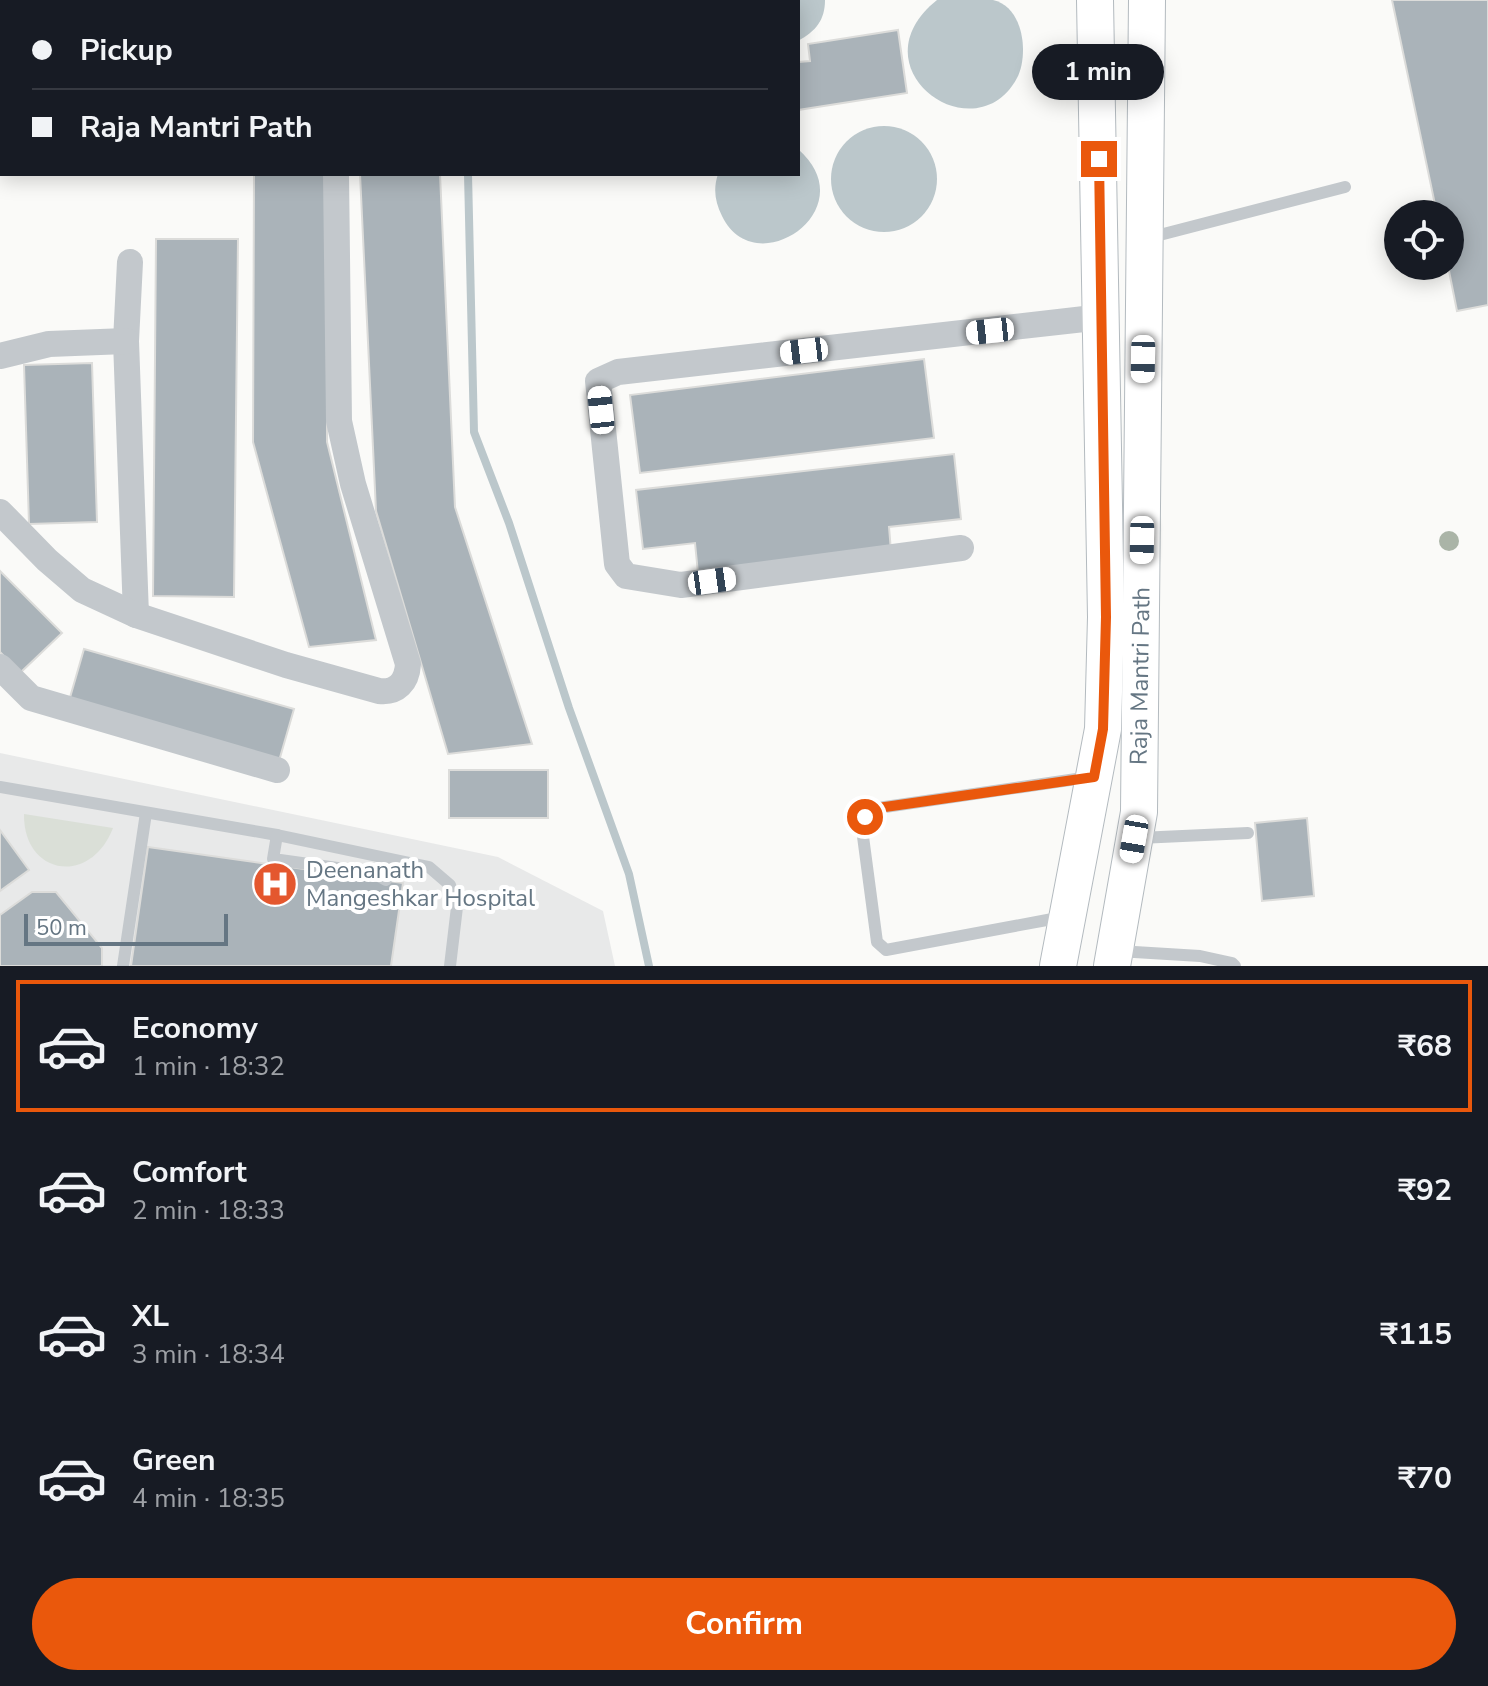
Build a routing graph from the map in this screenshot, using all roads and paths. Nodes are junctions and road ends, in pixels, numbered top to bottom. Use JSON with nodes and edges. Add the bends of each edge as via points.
{"nodes":[{"id":1,"x":1095,"y":0,"type":"edge"},
{"id":2,"x":1147,"y":0,"type":"edge"},
{"id":3,"x":336,"y":176,"type":"edge"},
{"id":4,"x":1345,"y":187,"type":"dead end"},
{"id":5,"x":1145,"y":239,"type":"junction"},
{"id":6,"x":130,"y":262,"type":"dead end"},
{"id":7,"x":1102,"y":317,"type":"junction"},
{"id":8,"x":126,"y":341,"type":"junction"},
{"id":9,"x":0,"y":356,"type":"edge"},
{"id":10,"x":0,"y":512,"type":"edge"},
{"id":11,"x":1142,"y":540,"type":"junction"},
{"id":12,"x":1106,"y":542,"type":"junction"},
{"id":13,"x":961,"y":548,"type":"dead end"},
{"id":14,"x":136,"y":615,"type":"junction"},
{"id":15,"x":0,"y":667,"type":"edge"},
{"id":16,"x":277,"y":770,"type":"dead end"},
{"id":17,"x":1094,"y":777,"type":"junction"},
{"id":18,"x":0,"y":787,"type":"edge"},
{"id":19,"x":146,"y":813,"type":"junction"},
{"id":20,"x":1248,"y":833,"type":"dead end"},
{"id":21,"x":277,"y":835,"type":"junction"},
{"id":22,"x":1134,"y":839,"type":"junction"},
{"id":23,"x":386,"y":880,"type":"dead end"},
{"id":24,"x":1068,"y":916,"type":"junction"},
{"id":25,"x":1113,"y":958,"type":"edge"},
{"id":26,"x":123,"y":966,"type":"edge"},
{"id":27,"x":450,"y":966,"type":"edge"},
{"id":28,"x":1058,"y":966,"type":"edge"},
{"id":29,"x":1235,"y":966,"type":"edge"}],
"edges":[{"from":1,"to":7,"type":"main road","name":"Raja Mantri Path"},
{"from":2,"to":5,"type":"main road","name":"Raja Mantri Path"},
{"from":3,"to":14,"type":"street","via":[[339,421],[408,664],[406,676],[395,689],[379,691]]},
{"from":4,"to":5,"type":"lane"},
{"from":5,"to":11,"type":"main road","name":"Raja Mantri Path"},
{"from":6,"to":8,"type":"street"},
{"from":7,"to":12,"type":"main road","name":"Raja Mantri Path"},
{"from":7,"to":13,"type":"street","via":[[618,372],[598,381],[617,564],[626,576],[681,585]]},
{"from":8,"to":9,"type":"street","via":[[49,344]]},
{"from":8,"to":14,"type":"street"},
{"from":10,"to":14,"type":"street","via":[[82,590]]},
{"from":11,"to":12,"type":"main road"},
{"from":11,"to":22,"type":"main road","name":"Raja Mantri Path","via":[[1139,812]]},
{"from":12,"to":17,"type":"main road","name":"Raja Mantri Path","via":[[1103,729]]},
{"from":15,"to":16,"type":"street","via":[[31,698]]},
{"from":17,"to":24,"type":"main road","name":"Raja Mantri Path"},
{"from":17,"to":24,"type":"lane","via":[[878,808],[865,817],[862,829],[877,942],[886,950]]},
{"from":18,"to":19,"type":"lane"},
{"from":19,"to":21,"type":"lane"},
{"from":19,"to":26,"type":"lane"},
{"from":20,"to":22,"type":"lane"},
{"from":21,"to":23,"type":"lane","via":[[273,859],[373,873]]},
{"from":21,"to":27,"type":"lane","via":[[429,867],[450,885],[457,907]]},
{"from":22,"to":25,"type":"main road","name":"Raja Mantri Path"},
{"from":24,"to":28,"type":"main road","name":"Raja Mantri Path"},
{"from":25,"to":29,"type":"lane","via":[[1200,956]]}]}
